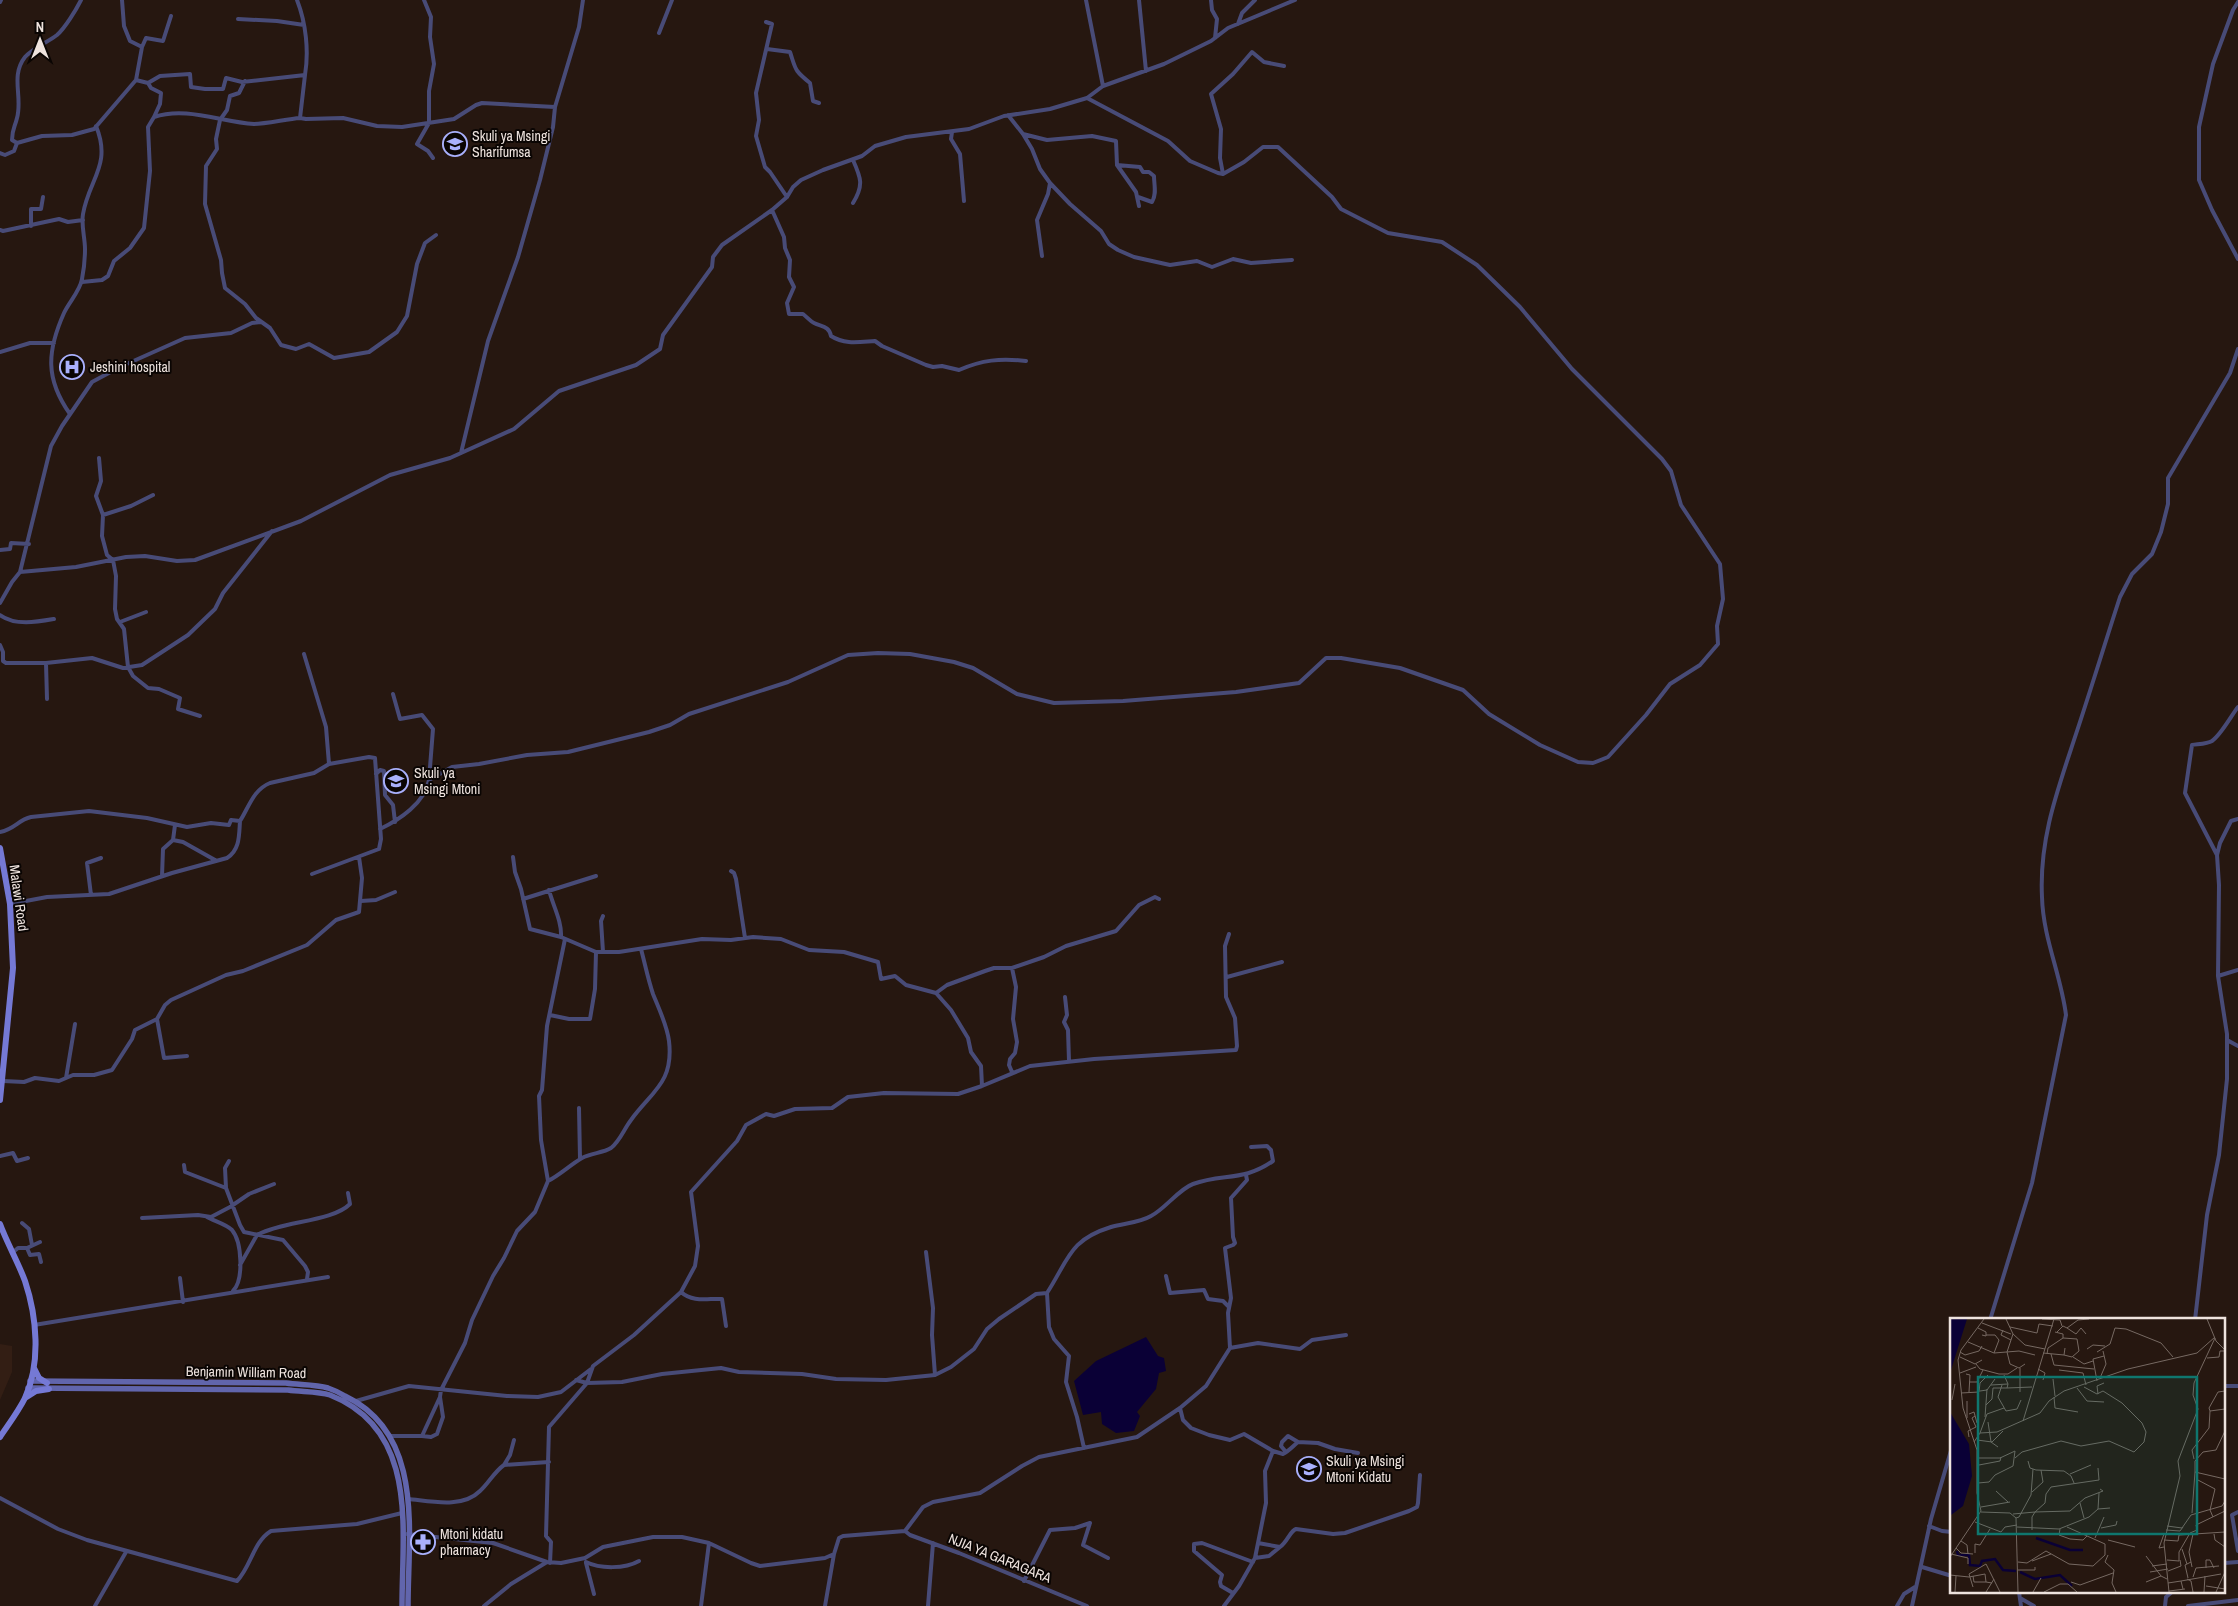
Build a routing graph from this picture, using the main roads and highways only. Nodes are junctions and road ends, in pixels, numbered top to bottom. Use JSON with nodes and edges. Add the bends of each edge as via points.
{"nodes":[{"id":1,"x":0,"y":848,"type":"edge"},
{"id":2,"x":2,"y":1078,"type":"edge"},
{"id":3,"x":0,"y":1100,"type":"edge"},
{"id":4,"x":0,"y":1224,"type":"edge"},
{"id":5,"x":34,"y":1368,"type":"junction"},
{"id":6,"x":29,"y":1385,"type":"junction"},
{"id":7,"x":48,"y":1386,"type":"junction"},
{"id":8,"x":24,"y":1399,"type":"junction"},
{"id":9,"x":0,"y":1437,"type":"edge"},
{"id":10,"x":387,"y":1438,"type":"junction"},
{"id":11,"x":405,"y":1534,"type":"junction"},
{"id":12,"x":402,"y":1606,"type":"edge"},
{"id":13,"x":408,"y":1606,"type":"edge"}],
"edges":[{"from":1,"to":2,"type":"main road","name":"Malawi Road","via":[[10,904],[13,968]]},
{"from":2,"to":3,"type":"main road","name":"Malawi Road"},
{"from":4,"to":5,"type":"main road","via":[[26,1285],[34,1325]]},
{"from":5,"to":6,"type":"main road"},
{"from":5,"to":7,"type":"main road"},
{"from":6,"to":7,"type":"main road","name":"Benjamin William Road"},
{"from":6,"to":8,"type":"main road"},
{"from":7,"to":8,"type":"main road"},
{"from":7,"to":10,"type":"main road","name":"Benjamin William Road","via":[[288,1390],[328,1395],[354,1407]]},
{"from":7,"to":10,"type":"main road","name":"Benjamin William Road","via":[[286,1383],[328,1388],[356,1401],[374,1415]]},
{"from":8,"to":9,"type":"main road"},
{"from":10,"to":11,"type":"main road","name":"Benjamin William Road","via":[[400,1480]]},
{"from":10,"to":11,"type":"main road","name":"Benjamin William Road","via":[[402,1463],[408,1499]]},
{"from":11,"to":12,"type":"main road","name":"Benjamin William Road"},
{"from":11,"to":13,"type":"main road","name":"Benjamin William Road"}]}
